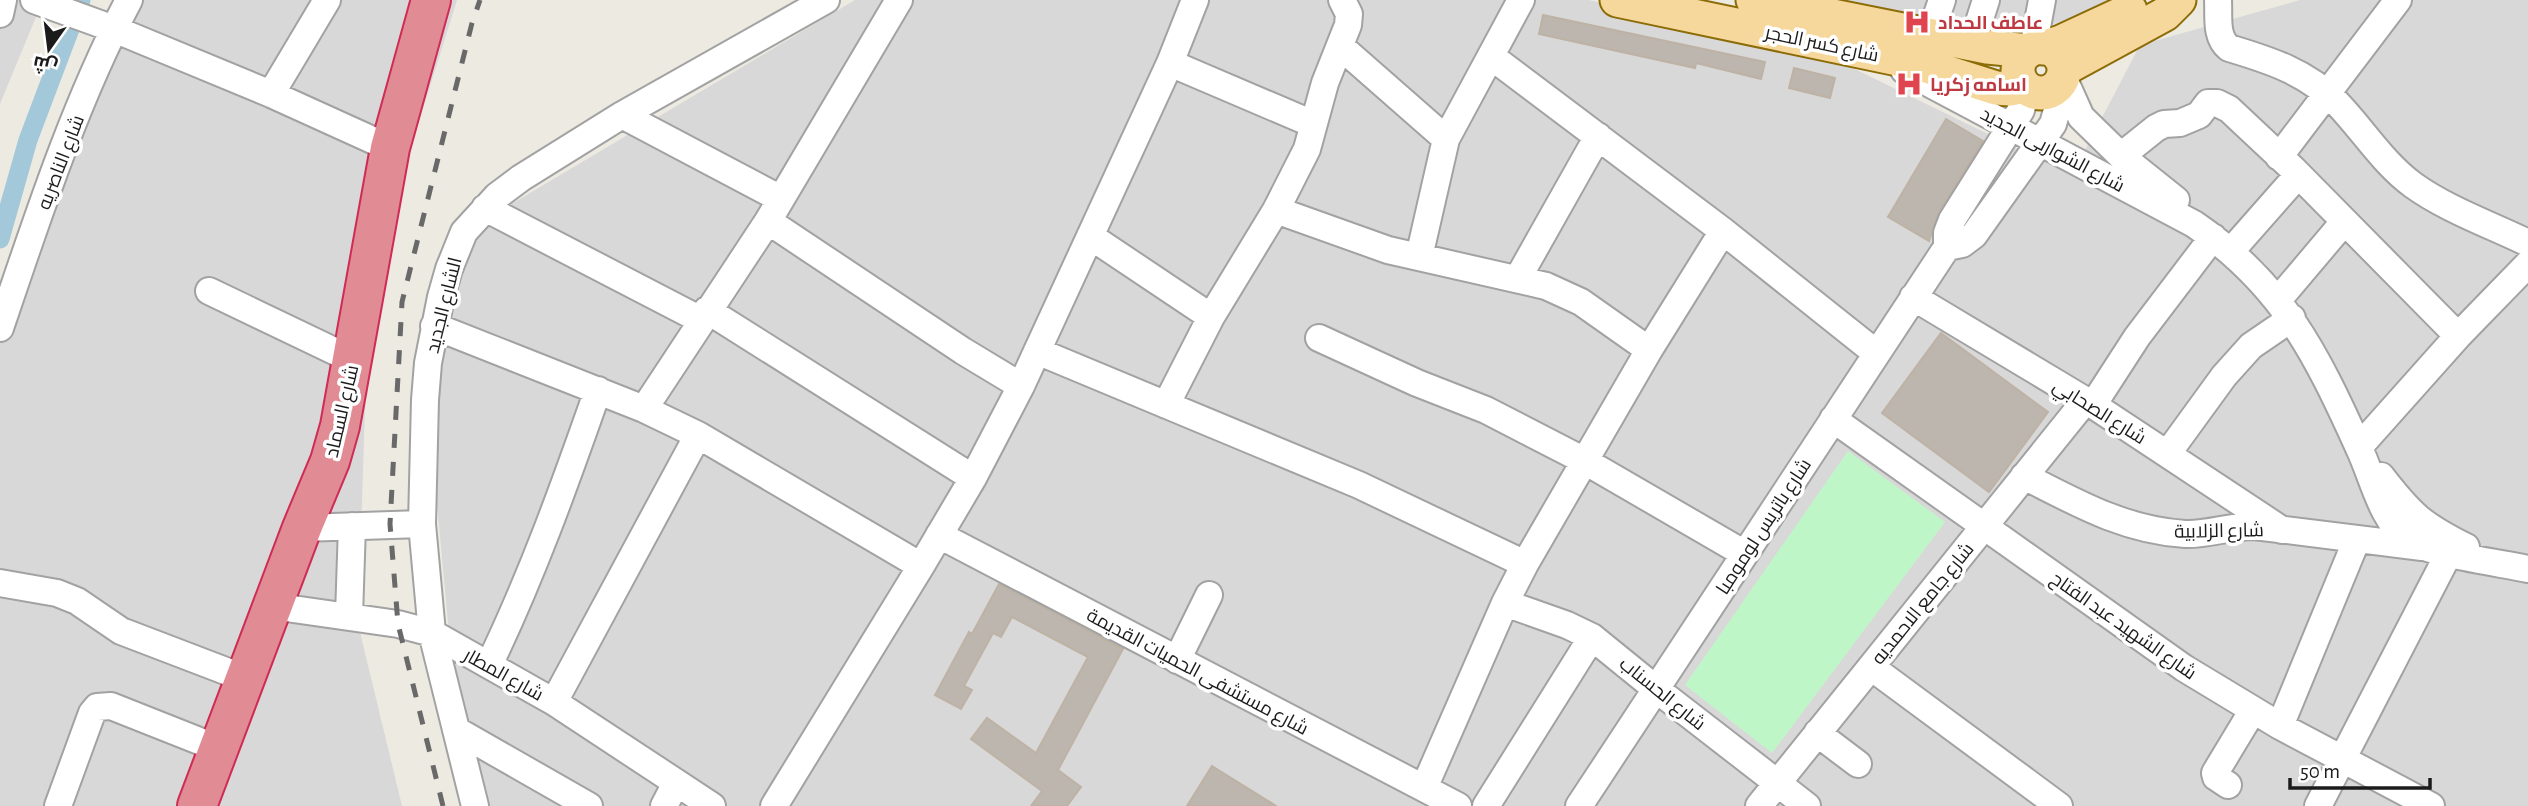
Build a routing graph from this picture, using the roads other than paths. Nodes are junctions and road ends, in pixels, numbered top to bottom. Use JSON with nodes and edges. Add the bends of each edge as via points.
{"nodes":[{"id":1,"x":3,"y":0,"type":"edge"},
{"id":2,"x":129,"y":0,"type":"edge"},
{"id":3,"x":327,"y":0,"type":"edge"},
{"id":4,"x":431,"y":0,"type":"edge"},
{"id":5,"x":826,"y":0,"type":"edge"},
{"id":6,"x":899,"y":0,"type":"edge"},
{"id":7,"x":1195,"y":0,"type":"edge"},
{"id":8,"x":1342,"y":0,"type":"edge"},
{"id":9,"x":1521,"y":0,"type":"edge"},
{"id":10,"x":1617,"y":0,"type":"edge"},
{"id":11,"x":1753,"y":0,"type":"edge"},
{"id":12,"x":1942,"y":0,"type":"edge"},
{"id":13,"x":1986,"y":0,"type":"edge"},
{"id":14,"x":2042,"y":0,"type":"edge"},
{"id":15,"x":2152,"y":0,"type":"edge"},
{"id":16,"x":2179,"y":0,"type":"edge"},
{"id":17,"x":2218,"y":0,"type":"edge"},
{"id":18,"x":2398,"y":0,"type":"edge"},
{"id":19,"x":52,"y":4,"type":"edge"},
{"id":20,"x":1847,"y":9,"type":"edge"},
{"id":21,"x":0,"y":14,"type":"edge"},
{"id":22,"x":108,"y":27,"type":"junction"},
{"id":23,"x":1930,"y":35,"type":"junction"},
{"id":24,"x":1972,"y":44,"type":"junction"},
{"id":25,"x":1340,"y":46,"type":"junction"},
{"id":26,"x":1875,"y":54,"type":"junction"},
{"id":27,"x":1492,"y":57,"type":"junction"},
{"id":28,"x":1170,"y":63,"type":"junction"},
{"id":29,"x":2042,"y":69,"type":"junction"},
{"id":30,"x":271,"y":94,"type":"junction"},
{"id":31,"x":2328,"y":94,"type":"junction"},
{"id":32,"x":622,"y":115,"type":"junction"},
{"id":33,"x":1313,"y":124,"type":"junction"},
{"id":34,"x":2011,"y":126,"type":"junction"},
{"id":35,"x":1598,"y":136,"type":"junction"},
{"id":36,"x":1446,"y":139,"type":"junction"},
{"id":37,"x":2041,"y":142,"type":"junction"},
{"id":38,"x":390,"y":148,"type":"junction"},
{"id":39,"x":2121,"y":156,"type":"junction"},
{"id":40,"x":2289,"y":166,"type":"junction"},
{"id":41,"x":485,"y":208,"type":"junction"},
{"id":42,"x":774,"y":210,"type":"junction"},
{"id":43,"x":1276,"y":210,"type":"junction"},
{"id":44,"x":2344,"y":222,"type":"junction"},
{"id":45,"x":1723,"y":231,"type":"junction"},
{"id":46,"x":1090,"y":236,"type":"junction"},
{"id":47,"x":2213,"y":237,"type":"junction"},
{"id":48,"x":2528,"y":243,"type":"edge"},
{"id":49,"x":1947,"y":247,"type":"junction"},
{"id":50,"x":1419,"y":257,"type":"junction"},
{"id":51,"x":2528,"y":264,"type":"edge"},
{"id":52,"x":1518,"y":278,"type":"junction"},
{"id":53,"x":209,"y":291,"type":"dead end"},
{"id":54,"x":1913,"y":297,"type":"junction"},
{"id":55,"x":2285,"y":309,"type":"junction"},
{"id":56,"x":704,"y":315,"type":"junction"},
{"id":57,"x":1212,"y":317,"type":"junction"},
{"id":58,"x":434,"y":326,"type":"junction"},
{"id":59,"x":0,"y":328,"type":"edge"},
{"id":60,"x":2458,"y":336,"type":"junction"},
{"id":61,"x":1319,"y":338,"type":"dead end"},
{"id":62,"x":1649,"y":350,"type":"junction"},
{"id":63,"x":1037,"y":351,"type":"junction"},
{"id":64,"x":1876,"y":354,"type":"junction"},
{"id":65,"x":353,"y":360,"type":"junction"},
{"id":66,"x":1021,"y":386,"type":"junction"},
{"id":67,"x":598,"y":390,"type":"junction"},
{"id":68,"x":2089,"y":403,"type":"junction"},
{"id":69,"x":1166,"y":405,"type":"junction"},
{"id":70,"x":644,"y":409,"type":"junction"},
{"id":71,"x":1833,"y":419,"type":"junction"},
{"id":72,"x":698,"y":435,"type":"junction"},
{"id":73,"x":2359,"y":447,"type":"junction"},
{"id":74,"x":2168,"y":453,"type":"junction"},
{"id":75,"x":1583,"y":460,"type":"junction"},
{"id":76,"x":2025,"y":476,"type":"junction"},
{"id":77,"x":973,"y":478,"type":"junction"},
{"id":78,"x":422,"y":524,"type":"junction"},
{"id":79,"x":352,"y":526,"type":"junction"},
{"id":80,"x":1984,"y":526,"type":"junction"},
{"id":81,"x":302,"y":528,"type":"junction"},
{"id":82,"x":2282,"y":530,"type":"junction"},
{"id":83,"x":939,"y":535,"type":"junction"},
{"id":84,"x":2357,"y":539,"type":"junction"},
{"id":85,"x":2423,"y":547,"type":"junction"},
{"id":86,"x":2449,"y":553,"type":"junction"},
{"id":87,"x":1745,"y":554,"type":"junction"},
{"id":88,"x":2494,"y":562,"type":"junction"},
{"id":89,"x":1525,"y":564,"type":"junction"},
{"id":90,"x":921,"y":566,"type":"junction"},
{"id":91,"x":2528,"y":569,"type":"edge"},
{"id":92,"x":0,"y":583,"type":"edge"},
{"id":93,"x":1209,"y":594,"type":"dead end"},
{"id":94,"x":1505,"y":603,"type":"junction"},
{"id":95,"x":272,"y":606,"type":"junction"},
{"id":96,"x":349,"y":616,"type":"junction"},
{"id":97,"x":432,"y":634,"type":"junction"},
{"id":98,"x":1592,"y":637,"type":"junction"},
{"id":99,"x":1177,"y":660,"type":"junction"},
{"id":100,"x":489,"y":665,"type":"junction"},
{"id":101,"x":1871,"y":667,"type":"junction"},
{"id":102,"x":244,"y":678,"type":"junction"},
{"id":103,"x":1656,"y":689,"type":"junction"},
{"id":104,"x":554,"y":702,"type":"junction"},
{"id":105,"x":2253,"y":710,"type":"junction"},
{"id":106,"x":2280,"y":726,"type":"junction"},
{"id":107,"x":456,"y":730,"type":"junction"},
{"id":108,"x":1817,"y":733,"type":"junction"},
{"id":109,"x":217,"y":748,"type":"junction"},
{"id":110,"x":2341,"y":760,"type":"junction"},
{"id":111,"x":1858,"y":764,"type":"dead end"},
{"id":112,"x":676,"y":783,"type":"junction"},
{"id":113,"x":1777,"y":783,"type":"junction"},
{"id":114,"x":2228,"y":785,"type":"dead end"},
{"id":115,"x":1424,"y":788,"type":"junction"},
{"id":116,"x":2419,"y":803,"type":"edge"},
{"id":117,"x":58,"y":806,"type":"edge"},
{"id":118,"x":197,"y":806,"type":"edge"},
{"id":119,"x":475,"y":806,"type":"edge"},
{"id":120,"x":589,"y":806,"type":"edge"},
{"id":121,"x":664,"y":806,"type":"edge"},
{"id":122,"x":712,"y":806,"type":"edge"},
{"id":123,"x":774,"y":806,"type":"edge"},
{"id":124,"x":1458,"y":806,"type":"edge"},
{"id":125,"x":1486,"y":806,"type":"edge"},
{"id":126,"x":1579,"y":806,"type":"edge"},
{"id":127,"x":1759,"y":806,"type":"edge"},
{"id":128,"x":1807,"y":806,"type":"edge"},
{"id":129,"x":2059,"y":806,"type":"edge"},
{"id":130,"x":2318,"y":806,"type":"edge"}],
"edges":[{"from":1,"to":21,"type":"street"},
{"from":2,"to":22,"type":"street","name":"شارع الناصريه"},
{"from":3,"to":30,"type":"street"},
{"from":4,"to":38,"type":"highway","name":"شارع السماد"},
{"from":5,"to":32,"type":"street","name":"الشارع الجديد"},
{"from":6,"to":42,"type":"street"},
{"from":7,"to":28,"type":"street"},
{"from":8,"to":25,"type":"street","via":[[1349,14]]},
{"from":9,"to":27,"type":"street"},
{"from":10,"to":26,"type":"main road","name":"شارع كسر الحجر"},
{"from":11,"to":20,"type":"main road","name":"شارع كسر الحجر"},
{"from":12,"to":23,"type":"street"},
{"from":13,"to":24,"type":"street"},
{"from":14,"to":29,"type":"street"},
{"from":15,"to":29,"type":"main road","via":[[2061,42]]},
{"from":16,"to":29,"type":"main road","via":[[2165,14]]},
{"from":17,"to":31,"type":"street","via":[[2222,43],[2286,67]]},
{"from":18,"to":31,"type":"street","name":"شارع جامع الاحمديه"},
{"from":19,"to":22,"type":"street"},
{"from":20,"to":23,"type":"main road","name":"شارع كسر الحجر"},
{"from":22,"to":30,"type":"street"},
{"from":22,"to":59,"type":"street","name":"شارع الناصريه"},
{"from":23,"to":24,"type":"main road","name":"شارع كسر الحجر"},
{"from":24,"to":29,"type":"main road","name":"شارع كسر الحجر","via":[[2001,49]]},
{"from":25,"to":33,"type":"street"},
{"from":25,"to":36,"type":"street"},
{"from":26,"to":29,"type":"main road","name":"شارع كسر الحجر","via":[[1942,69],[1996,88],[2010,89]]},
{"from":26,"to":34,"type":"street","name":"شارع الشواربى الجديد"},
{"from":27,"to":35,"type":"street"},
{"from":27,"to":36,"type":"street"},
{"from":28,"to":33,"type":"street"},
{"from":28,"to":46,"type":"street"},
{"from":29,"to":34,"type":"street","name":"شارع باتريس لومومبا"},
{"from":29,"to":37,"type":"street","name":"شارع باتريس لومومبا","via":[[2058,111]]},
{"from":29,"to":39,"type":"street","name":"شارع الشواربى الجديد"},
{"from":30,"to":38,"type":"street"},
{"from":31,"to":40,"type":"street","name":"شارع جامع الاحمديه"},
{"from":31,"to":48,"type":"street","via":[[2414,186]]},
{"from":32,"to":41,"type":"street","name":"الشارع الجديد","via":[[521,178]]},
{"from":32,"to":42,"type":"street"},
{"from":33,"to":43,"type":"street","via":[[1307,149]]},
{"from":34,"to":37,"type":"street","name":"شارع الشواربى الجديد"},
{"from":34,"to":49,"type":"street","name":"شارع باتريس لومومبا","via":[[1952,220]]},
{"from":35,"to":45,"type":"street"},
{"from":35,"to":52,"type":"street"},
{"from":36,"to":50,"type":"street"},
{"from":37,"to":47,"type":"street","name":"شارع الشواربى الجديد"},
{"from":37,"to":49,"type":"street","name":"شارع باتريس لومومبا","via":[[1974,235]]},
{"from":38,"to":65,"type":"highway","name":"شارع السماد"},
{"from":39,"to":40,"type":"street","via":[[2156,128],[2180,123],[2199,114],[2208,103],[2217,103]]},
{"from":39,"to":47,"type":"street","name":"شارع الشواربى الجديد","via":[[2174,197]]},
{"from":40,"to":44,"type":"street"},
{"from":40,"to":47,"type":"street","name":"شارع جامع الاحمديه"},
{"from":41,"to":56,"type":"street"},
{"from":41,"to":58,"type":"street","name":"الشارع الجديد","via":[[464,232]]},
{"from":42,"to":56,"type":"street"},
{"from":42,"to":66,"type":"street","via":[[904,313]]},
{"from":43,"to":50,"type":"street"},
{"from":43,"to":57,"type":"street"},
{"from":44,"to":55,"type":"street"},
{"from":44,"to":60,"type":"street"},
{"from":45,"to":62,"type":"street"},
{"from":45,"to":64,"type":"street"},
{"from":46,"to":57,"type":"street"},
{"from":46,"to":63,"type":"street"},
{"from":47,"to":55,"type":"street","name":"شارع الشواربى الجديد"},
{"from":47,"to":68,"type":"street","name":"شارع جامع الاحمديه"},
{"from":49,"to":54,"type":"street","name":"شارع باتريس لومومبا"},
{"from":50,"to":52,"type":"street"},
{"from":51,"to":60,"type":"street"},
{"from":52,"to":62,"type":"street","via":[[1581,302]]},
{"from":53,"to":65,"type":"street"},
{"from":54,"to":64,"type":"street","name":"شارع باتريس لومومبا"},
{"from":54,"to":68,"type":"street","name":"شارع الصحابي"},
{"from":55,"to":73,"type":"street","name":"شارع الشواربى الجديد","via":[[2304,337]]},
{"from":55,"to":74,"type":"street","via":[[2224,376]]},
{"from":56,"to":70,"type":"street"},
{"from":56,"to":77,"type":"street"},
{"from":57,"to":69,"type":"street"},
{"from":58,"to":67,"type":"street"},
{"from":58,"to":78,"type":"street","name":"الشارع الجديد","via":[[425,400]]},
{"from":60,"to":73,"type":"street"},
{"from":61,"to":75,"type":"street","via":[[1486,410]]},
{"from":62,"to":75,"type":"street"},
{"from":63,"to":66,"type":"street"},
{"from":63,"to":69,"type":"street"},
{"from":64,"to":71,"type":"street","name":"شارع باتريس لومومبا"},
{"from":65,"to":81,"type":"highway","name":"شارع السماد","via":[[330,461]]},
{"from":66,"to":77,"type":"street"},
{"from":67,"to":70,"type":"street"},
{"from":67,"to":100,"type":"street","via":[[542,547]]},
{"from":68,"to":74,"type":"street","name":"شارع الصحابي"},
{"from":68,"to":76,"type":"street","name":"شارع جامع الاحمديه"},
{"from":69,"to":89,"type":"street","via":[[1359,485]]},
{"from":70,"to":72,"type":"street"},
{"from":71,"to":80,"type":"street","name":"شارع الشهيد عبد الفتاح"},
{"from":71,"to":87,"type":"street","name":"شارع باتريس لومومبا"},
{"from":72,"to":90,"type":"street"},
{"from":72,"to":104,"type":"street"},
{"from":73,"to":85,"type":"street","name":"شارع الشواربى الجديد","via":[[2393,523]]},
{"from":73,"to":88,"type":"street","name":"شارع الشواربى الجديد","via":[[2416,518]]},
{"from":74,"to":82,"type":"street","name":"شارع الصحابي"},
{"from":75,"to":87,"type":"street"},
{"from":75,"to":89,"type":"street"},
{"from":76,"to":80,"type":"street","name":"شارع جامع الاحمديه"},
{"from":76,"to":82,"type":"street","name":"شارع الزلابية","via":[[2101,515],[2135,524],[2186,534],[2243,526]]},
{"from":77,"to":83,"type":"street"},
{"from":78,"to":79,"type":"street"},
{"from":78,"to":97,"type":"street","name":"الشارع الجديد"},
{"from":79,"to":81,"type":"street"},
{"from":79,"to":96,"type":"street"},
{"from":80,"to":101,"type":"street","name":"شارع جامع الاحمديه"},
{"from":80,"to":105,"type":"street","name":"شارع الشهيد عبد الفتاح","via":[[2185,668]]},
{"from":81,"to":95,"type":"highway","name":"شارع السماد"},
{"from":82,"to":84,"type":"street","name":"شارع الزلابية"},
{"from":83,"to":90,"type":"street"},
{"from":83,"to":99,"type":"street","name":"شارع مستشفى الحميات القديمة"},
{"from":84,"to":85,"type":"street","name":"شارع الزلابية"},
{"from":84,"to":106,"type":"street"},
{"from":85,"to":86,"type":"street","name":"شارع الشواربى الجديد"},
{"from":86,"to":88,"type":"street","name":"شارع الشواربى الجديد"},
{"from":86,"to":110,"type":"street"},
{"from":87,"to":103,"type":"street","name":"شارع باتريس لومومبا"},
{"from":88,"to":91,"type":"street","name":"شارع الشواربى الجديد"},
{"from":89,"to":94,"type":"street"},
{"from":90,"to":123,"type":"street"},
{"from":92,"to":102,"type":"street","via":[[58,593],[121,631]]},
{"from":93,"to":99,"type":"street"},
{"from":94,"to":98,"type":"street","name":"شارع الحسناب"},
{"from":94,"to":115,"type":"street"},
{"from":95,"to":96,"type":"street","name":"شارع المطار"},
{"from":95,"to":102,"type":"highway","name":"شارع السماد"},
{"from":96,"to":97,"type":"street","name":"شارع المطار"},
{"from":97,"to":100,"type":"street","name":"شارع المطار"},
{"from":97,"to":107,"type":"street","name":"الشارع الجديد"},
{"from":98,"to":103,"type":"street","name":"شارع الحسناب"},
{"from":98,"to":125,"type":"street"},
{"from":99,"to":115,"type":"street","name":"شارع مستشفى الحميات القديمة"},
{"from":100,"to":104,"type":"street","name":"شارع المطار"},
{"from":101,"to":108,"type":"street","name":"شارع جامع الاحمديه"},
{"from":101,"to":129,"type":"street"},
{"from":102,"to":109,"type":"highway","name":"شارع السماد"},
{"from":103,"to":113,"type":"street","name":"شارع الحسناب"},
{"from":103,"to":126,"type":"street","name":"شارع باتريس لومومبا"},
{"from":104,"to":112,"type":"street","name":"شارع المطار"},
{"from":105,"to":106,"type":"street","name":"شارع الشهيد عبد الفتاح"},
{"from":105,"to":114,"type":"street","via":[[2215,773]]},
{"from":106,"to":110,"type":"street","name":"شارع الشهيد عبد الفتاح"},
{"from":107,"to":119,"type":"street","name":"الشارع الجديد"},
{"from":107,"to":120,"type":"street"},
{"from":108,"to":111,"type":"street"},
{"from":108,"to":113,"type":"street","name":"شارع جامع الاحمديه"},
{"from":109,"to":117,"type":"street","via":[[111,706],[97,707]]},
{"from":109,"to":118,"type":"highway","name":"شارع السماد"},
{"from":110,"to":116,"type":"street","name":"شارع الشهيد عبد الفتاح"},
{"from":110,"to":130,"type":"street"},
{"from":112,"to":121,"type":"street"},
{"from":112,"to":122,"type":"street","name":"شارع المطار"},
{"from":113,"to":127,"type":"street","name":"شارع جامع الاحمديه"},
{"from":113,"to":128,"type":"street","name":"شارع الحسناب"},
{"from":115,"to":124,"type":"street","name":"شارع مستشفى الحميات القديمة"}]}
